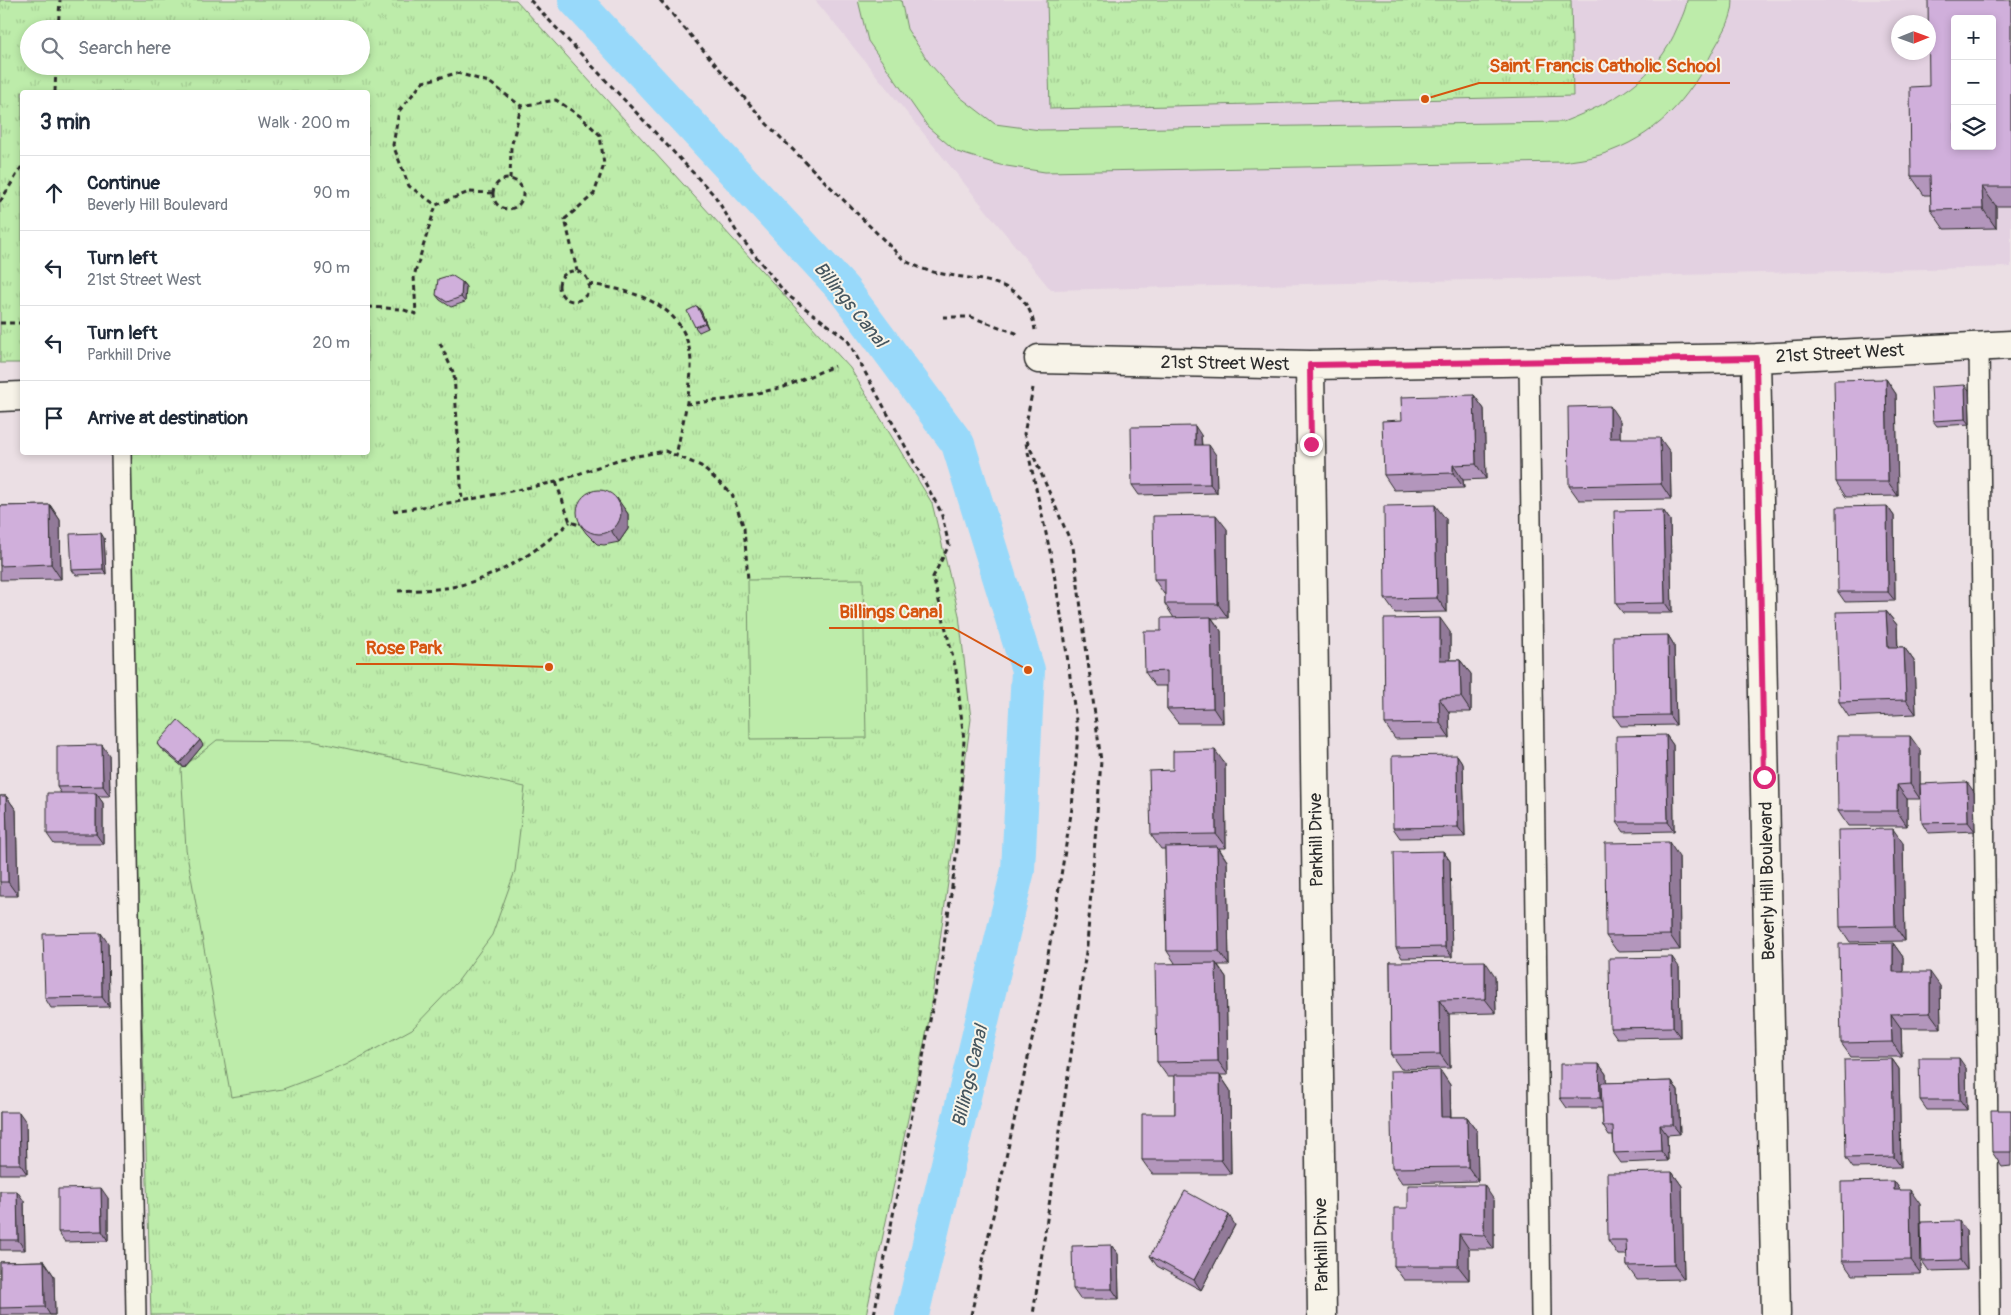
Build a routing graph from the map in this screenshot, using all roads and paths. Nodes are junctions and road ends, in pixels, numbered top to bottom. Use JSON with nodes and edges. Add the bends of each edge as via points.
{"nodes":[{"id":1,"x":60,"y":0,"type":"edge"},
{"id":2,"x":530,"y":0,"type":"edge"},
{"id":3,"x":660,"y":0,"type":"edge"},
{"id":4,"x":59,"y":20,"type":"edge"},
{"id":5,"x":56,"y":75,"type":"edge"},
{"id":6,"x":55,"y":90,"type":"edge"},
{"id":7,"x":521,"y":106,"type":"junction"},
{"id":8,"x":20,"y":169,"type":"edge"},
{"id":9,"x":510,"y":179,"type":"junction"},
{"id":10,"x":493,"y":193,"type":"junction"},
{"id":11,"x":0,"y":202,"type":"edge"},
{"id":12,"x":436,"y":205,"type":"junction"},
{"id":13,"x":577,"y":271,"type":"junction"},
{"id":14,"x":589,"y":284,"type":"junction"},
{"id":15,"x":370,"y":307,"type":"edge"},
{"id":16,"x":943,"y":318,"type":"dead end"},
{"id":17,"x":0,"y":323,"type":"edge"},
{"id":18,"x":20,"y":323,"type":"edge"},
{"id":19,"x":440,"y":343,"type":"dead end"},
{"id":20,"x":2011,"y":345,"type":"edge"},
{"id":21,"x":1979,"y":346,"type":"junction"},
{"id":22,"x":1756,"y":358,"type":"junction"},
{"id":23,"x":1039,"y":359,"type":"junction"},
{"id":24,"x":1529,"y":361,"type":"junction"},
{"id":25,"x":1310,"y":365,"type":"junction"},
{"id":26,"x":834,"y":366,"type":"dead end"},
{"id":27,"x":20,"y":396,"type":"edge"},
{"id":28,"x":0,"y":397,"type":"edge"},
{"id":29,"x":686,"y":404,"type":"junction"},
{"id":30,"x":1024,"y":434,"type":"junction"},
{"id":31,"x":121,"y":455,"type":"edge"},
{"id":32,"x":676,"y":456,"type":"junction"},
{"id":33,"x":556,"y":482,"type":"junction"},
{"id":34,"x":462,"y":501,"type":"junction"},
{"id":35,"x":393,"y":511,"type":"dead end"},
{"id":36,"x":570,"y":522,"type":"junction"},
{"id":37,"x":583,"y":526,"type":"edge"},
{"id":38,"x":748,"y":580,"type":"dead end"},
{"id":39,"x":398,"y":591,"type":"dead end"},
{"id":40,"x":136,"y":1315,"type":"edge"},
{"id":41,"x":874,"y":1315,"type":"edge"},
{"id":42,"x":971,"y":1315,"type":"edge"},
{"id":43,"x":1033,"y":1315,"type":"edge"},
{"id":44,"x":1322,"y":1315,"type":"edge"},
{"id":45,"x":1541,"y":1315,"type":"edge"},
{"id":46,"x":1776,"y":1315,"type":"edge"},
{"id":47,"x":1990,"y":1315,"type":"edge"}],
"edges":[{"from":1,"to":4,"type":"path"},
{"from":2,"to":41,"type":"path","via":[[715,196],[738,234],[786,294],[847,339],[941,512],[949,545],[933,577],[956,670],[964,740],[957,850],[943,952]]},
{"from":3,"to":23,"type":"path","via":[[767,124],[905,261],[932,272],[990,281],[1014,292],[1032,312]]},
{"from":5,"to":6,"type":"path"},
{"from":7,"to":9,"type":"path","via":[[511,148]]},
{"from":7,"to":12,"type":"path","via":[[489,82],[457,73],[423,82],[399,111],[394,145],[410,186]]},
{"from":7,"to":13,"type":"path","via":[[556,100],[580,116],[600,136],[604,165],[594,194],[565,219]]},
{"from":8,"to":11,"type":"path"},
{"from":9,"to":10,"type":"path","via":[[497,184]]},
{"from":9,"to":10,"type":"path","via":[[522,187],[518,205],[509,209],[500,206]]},
{"from":10,"to":12,"type":"path","via":[[469,192]]},
{"from":12,"to":15,"type":"path","via":[[414,276],[416,314],[401,309]]},
{"from":13,"to":14,"type":"path","via":[[586,276]]},
{"from":13,"to":14,"type":"path","via":[[562,276],[562,295],[571,301],[580,300],[587,294]]},
{"from":14,"to":29,"type":"path","via":[[636,294],[664,307],[669,313],[684,333],[691,362]]},
{"from":16,"to":23,"type":"path","via":[[971,317],[1016,333]]},
{"from":17,"to":18,"type":"path"},
{"from":19,"to":34,"type":"path","via":[[454,374]]},
{"from":20,"to":21,"type":"street","name":"21st Street West"},
{"from":21,"to":22,"type":"street","name":"21st Street West"},
{"from":21,"to":47,"type":"lane"},
{"from":22,"to":24,"type":"street","name":"21st Street West"},
{"from":22,"to":46,"type":"street","name":"Beverly Hill Boulevard"},
{"from":23,"to":25,"type":"street","name":"21st Street West"},
{"from":23,"to":30,"type":"path"},
{"from":24,"to":25,"type":"street","name":"21st Street West"},
{"from":24,"to":45,"type":"lane"},
{"from":25,"to":44,"type":"street","name":"Parkhill Drive"},
{"from":26,"to":29,"type":"path","via":[[784,387],[731,399]]},
{"from":27,"to":28,"type":"street"},
{"from":29,"to":32,"type":"path"},
{"from":30,"to":42,"type":"path","via":[[1051,556],[1078,735],[1072,808],[1042,995]]},
{"from":30,"to":43,"type":"path","via":[[1073,548],[1101,761],[1087,945]]},
{"from":31,"to":40,"type":"lane"},
{"from":32,"to":33,"type":"path","via":[[665,451],[620,458]]},
{"from":32,"to":38,"type":"path","via":[[701,466],[732,494],[744,528]]},
{"from":33,"to":34,"type":"path"},
{"from":33,"to":36,"type":"path"},
{"from":34,"to":35,"type":"path"},
{"from":36,"to":37,"type":"path"},
{"from":36,"to":39,"type":"path","via":[[542,548],[488,577],[451,587]]}]}
